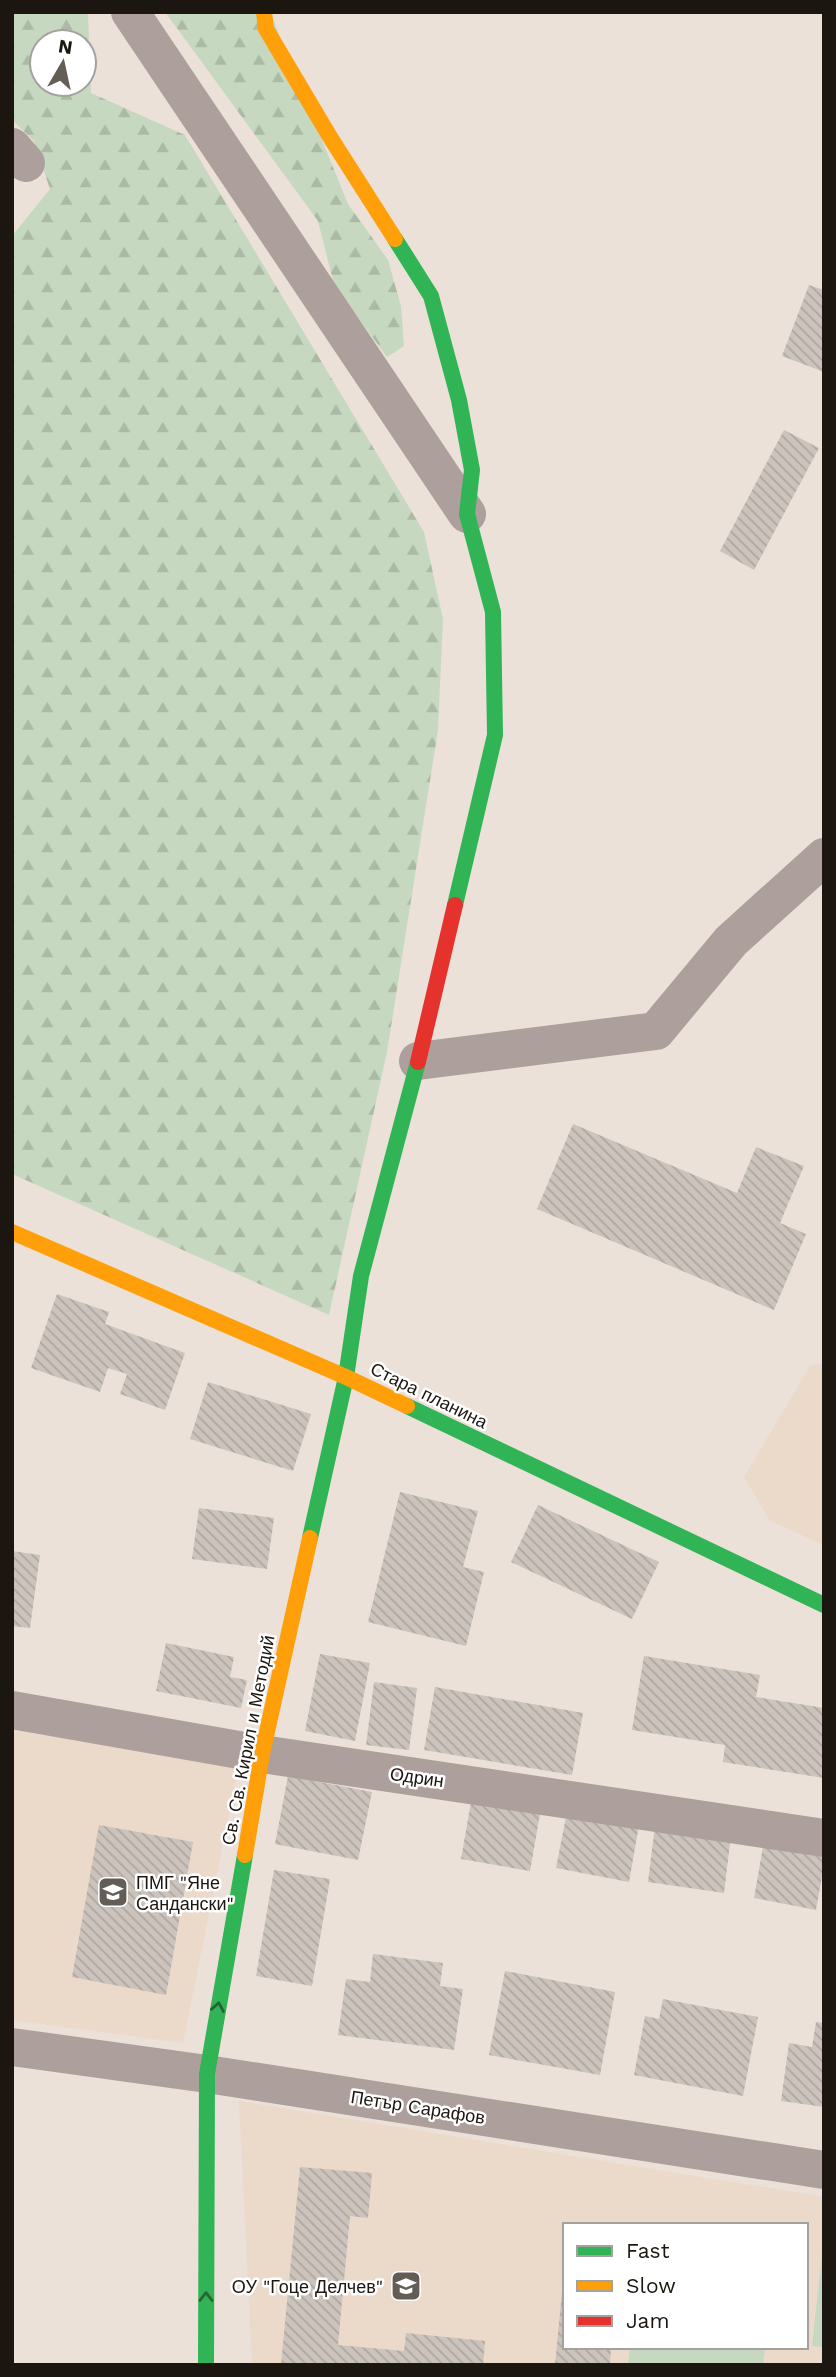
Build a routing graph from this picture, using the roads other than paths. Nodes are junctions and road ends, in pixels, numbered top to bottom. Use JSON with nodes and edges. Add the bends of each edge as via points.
{"nodes":[{"id":1,"x":130,"y":12,"type":"edge"},
{"id":2,"x":264,"y":12,"type":"edge"},
{"id":3,"x":467,"y":514,"type":"junction"},
{"id":4,"x":824,"y":857,"type":"edge"},
{"id":5,"x":418,"y":1061,"type":"junction"},
{"id":6,"x":12,"y":1232,"type":"edge"},
{"id":7,"x":346,"y":1377,"type":"junction"},
{"id":8,"x":824,"y":1605,"type":"edge"},
{"id":9,"x":12,"y":1710,"type":"edge"},
{"id":10,"x":261,"y":1754,"type":"junction"},
{"id":11,"x":824,"y":1838,"type":"edge"},
{"id":12,"x":12,"y":2047,"type":"edge"},
{"id":13,"x":206,"y":2074,"type":"junction"},
{"id":14,"x":824,"y":2170,"type":"edge"},
{"id":15,"x":206,"y":2365,"type":"edge"}],
"edges":[{"from":1,"to":3,"type":"street"},
{"from":2,"to":3,"type":"street","via":[[265,29],[431,296],[472,470]]},
{"from":3,"to":5,"type":"street","name":"Св. Св. Кирил и Методий","via":[[493,612],[495,735]]},
{"from":4,"to":5,"type":"street","via":[[731,941],[656,1031]]},
{"from":5,"to":7,"type":"street","name":"Св. Св. Кирил и Методий","via":[[361,1276]]},
{"from":6,"to":7,"type":"street","name":"Стара планина"},
{"from":7,"to":8,"type":"street","name":"Стара планина"},
{"from":7,"to":10,"type":"street","name":"Св. Св. Кирил и Методий"},
{"from":9,"to":10,"type":"street","name":"Одрин"},
{"from":10,"to":11,"type":"street","name":"Одрин"},
{"from":13,"to":10,"type":"street","name":"Св. Св. Кирил и Методий","one_way":true},
{"from":12,"to":13,"type":"street","name":"Петър Сарафов"},
{"from":13,"to":14,"type":"street","name":"Петър Сарафов"},
{"from":15,"to":13,"type":"street","name":"Св. Св. Кирил и Методий","one_way":true}]}
